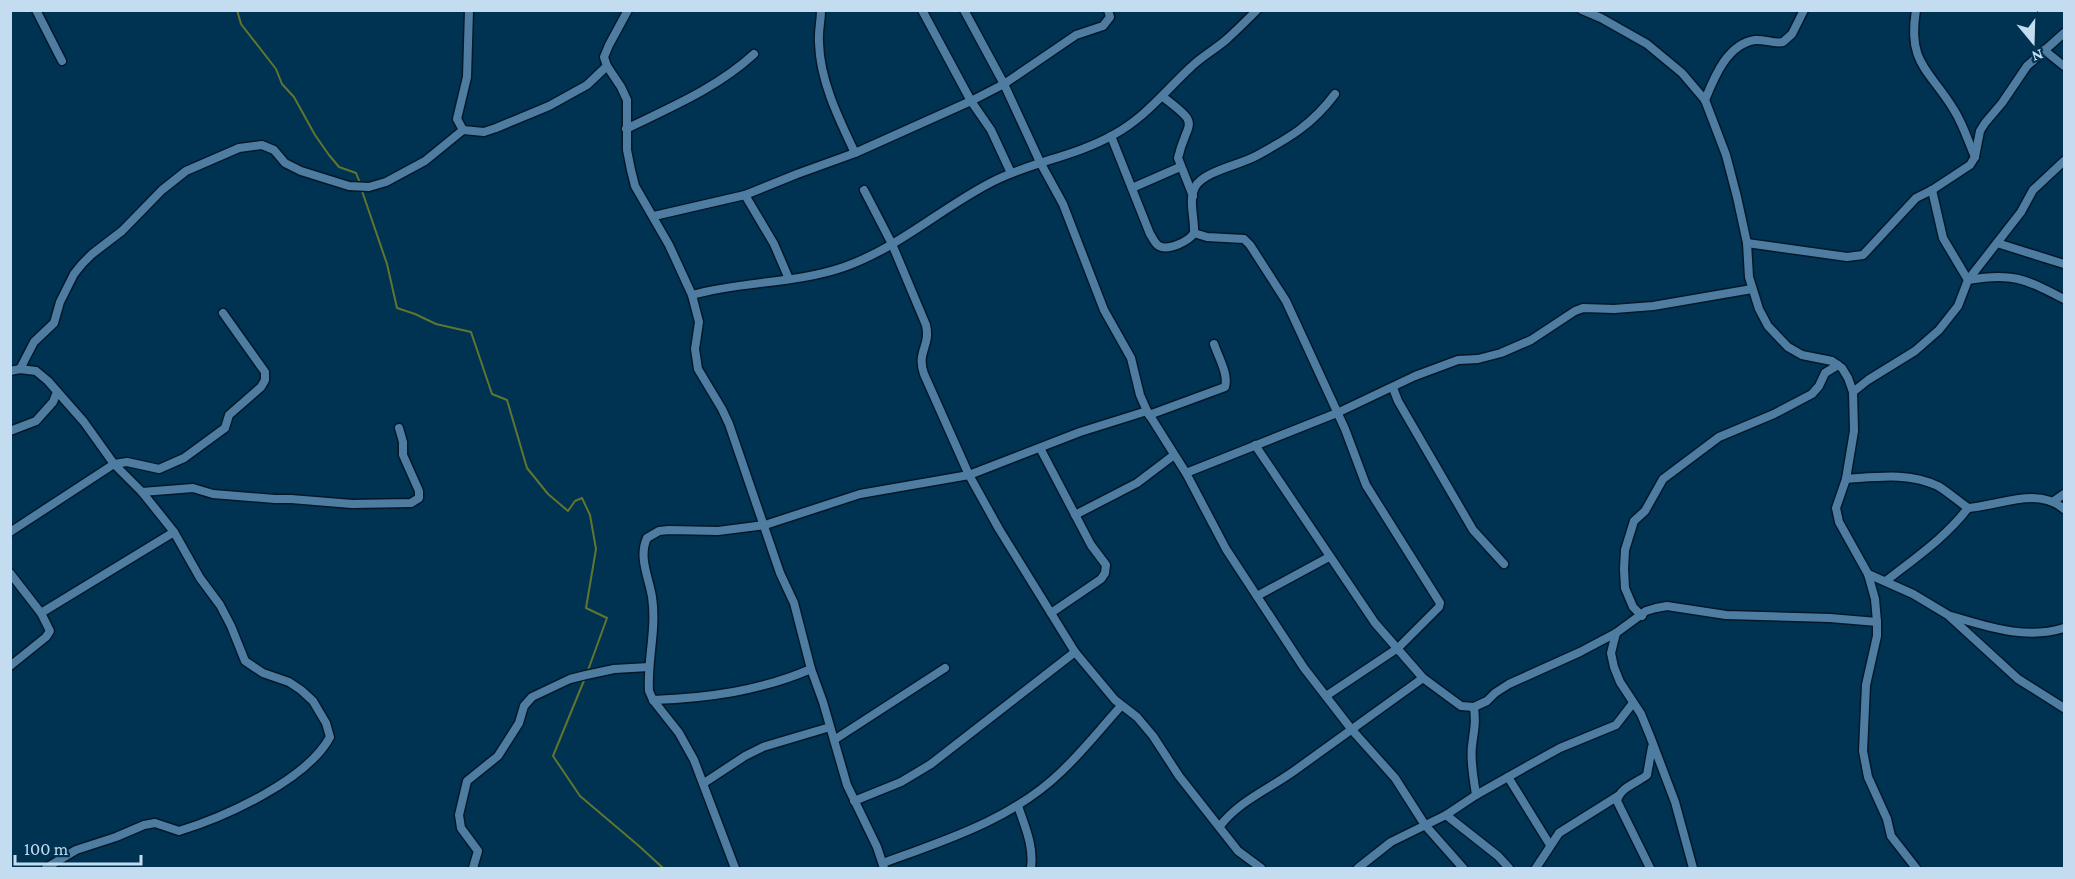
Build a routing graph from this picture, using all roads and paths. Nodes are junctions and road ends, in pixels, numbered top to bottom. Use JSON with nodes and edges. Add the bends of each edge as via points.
{"nodes":[{"id":1,"x":36,"y":10,"type":"edge"},
{"id":2,"x":469,"y":10,"type":"edge"},
{"id":3,"x":628,"y":10,"type":"edge"},
{"id":4,"x":821,"y":10,"type":"edge"},
{"id":5,"x":922,"y":10,"type":"edge"},
{"id":6,"x":964,"y":10,"type":"edge"},
{"id":7,"x":1108,"y":10,"type":"edge"},
{"id":8,"x":1257,"y":10,"type":"edge"},
{"id":9,"x":1582,"y":10,"type":"edge"},
{"id":10,"x":1804,"y":10,"type":"edge"},
{"id":11,"x":1916,"y":10,"type":"edge"},
{"id":12,"x":2064,"y":33,"type":"edge"},
{"id":13,"x":2044,"y":50,"type":"junction"},
{"id":14,"x":754,"y":54,"type":"dead end"},
{"id":15,"x":62,"y":61,"type":"dead end"},
{"id":16,"x":607,"y":66,"type":"junction"},
{"id":17,"x":2064,"y":66,"type":"edge"},
{"id":18,"x":1004,"y":84,"type":"junction"},
{"id":19,"x":1335,"y":94,"type":"dead end"},
{"id":20,"x":1163,"y":97,"type":"junction"},
{"id":21,"x":1705,"y":100,"type":"junction"},
{"id":22,"x":971,"y":101,"type":"junction"},
{"id":23,"x":626,"y":129,"type":"junction"},
{"id":24,"x":463,"y":130,"type":"junction"},
{"id":25,"x":1111,"y":136,"type":"junction"},
{"id":26,"x":855,"y":153,"type":"junction"},
{"id":27,"x":1975,"y":157,"type":"junction"},
{"id":28,"x":2064,"y":161,"type":"edge"},
{"id":29,"x":1040,"y":162,"type":"junction"},
{"id":30,"x":1180,"y":167,"type":"junction"},
{"id":31,"x":1011,"y":173,"type":"junction"},
{"id":32,"x":1132,"y":188,"type":"junction"},
{"id":33,"x":864,"y":190,"type":"dead end"},
{"id":34,"x":1932,"y":190,"type":"junction"},
{"id":35,"x":745,"y":195,"type":"junction"},
{"id":36,"x":1193,"y":196,"type":"junction"},
{"id":37,"x":654,"y":216,"type":"junction"},
{"id":38,"x":1194,"y":233,"type":"junction"},
{"id":39,"x":1747,"y":243,"type":"junction"},
{"id":40,"x":1997,"y":243,"type":"junction"},
{"id":41,"x":892,"y":244,"type":"junction"},
{"id":42,"x":2064,"y":264,"type":"edge"},
{"id":43,"x":789,"y":279,"type":"junction"},
{"id":44,"x":1968,"y":280,"type":"junction"},
{"id":45,"x":1752,"y":289,"type":"junction"},
{"id":46,"x":692,"y":296,"type":"junction"},
{"id":47,"x":2064,"y":299,"type":"edge"},
{"id":48,"x":223,"y":313,"type":"dead end"},
{"id":49,"x":1214,"y":344,"type":"dead end"},
{"id":50,"x":1838,"y":365,"type":"junction"},
{"id":51,"x":20,"y":369,"type":"junction"},
{"id":52,"x":10,"y":371,"type":"edge"},
{"id":53,"x":1393,"y":388,"type":"junction"},
{"id":54,"x":57,"y":392,"type":"junction"},
{"id":55,"x":1853,"y":392,"type":"junction"},
{"id":56,"x":1148,"y":413,"type":"junction"},
{"id":57,"x":1337,"y":413,"type":"junction"},
{"id":58,"x":399,"y":428,"type":"dead end"},
{"id":59,"x":10,"y":431,"type":"edge"},
{"id":60,"x":1256,"y":445,"type":"junction"},
{"id":61,"x":1040,"y":448,"type":"junction"},
{"id":62,"x":1174,"y":455,"type":"junction"},
{"id":63,"x":114,"y":464,"type":"junction"},
{"id":64,"x":1186,"y":473,"type":"junction"},
{"id":65,"x":969,"y":475,"type":"junction"},
{"id":66,"x":1846,"y":479,"type":"junction"},
{"id":67,"x":142,"y":492,"type":"junction"},
{"id":68,"x":2064,"y":494,"type":"edge"},
{"id":69,"x":2054,"y":501,"type":"junction"},
{"id":70,"x":1968,"y":508,"type":"junction"},
{"id":71,"x":2064,"y":509,"type":"edge"},
{"id":72,"x":1075,"y":514,"type":"junction"},
{"id":73,"x":765,"y":525,"type":"junction"},
{"id":74,"x":10,"y":532,"type":"edge"},
{"id":75,"x":174,"y":532,"type":"junction"},
{"id":76,"x":1329,"y":556,"type":"junction"},
{"id":77,"x":1504,"y":564,"type":"dead end"},
{"id":78,"x":10,"y":573,"type":"edge"},
{"id":79,"x":1868,"y":574,"type":"junction"},
{"id":80,"x":1886,"y":581,"type":"junction"},
{"id":81,"x":1257,"y":596,"type":"junction"},
{"id":82,"x":41,"y":612,"type":"junction"},
{"id":83,"x":1051,"y":613,"type":"junction"},
{"id":84,"x":1948,"y":615,"type":"junction"},
{"id":85,"x":1642,"y":616,"type":"junction"},
{"id":86,"x":1877,"y":622,"type":"junction"},
{"id":87,"x":2064,"y":628,"type":"edge"},
{"id":88,"x":1616,"y":633,"type":"junction"},
{"id":89,"x":1398,"y":648,"type":"junction"},
{"id":90,"x":1075,"y":651,"type":"junction"},
{"id":91,"x":10,"y":666,"type":"edge"},
{"id":92,"x":649,"y":667,"type":"junction"},
{"id":93,"x":945,"y":668,"type":"dead end"},
{"id":94,"x":811,"y":669,"type":"junction"},
{"id":95,"x":1423,"y":678,"type":"junction"},
{"id":96,"x":1326,"y":696,"type":"junction"},
{"id":97,"x":653,"y":700,"type":"junction"},
{"id":98,"x":1634,"y":703,"type":"junction"},
{"id":99,"x":1120,"y":706,"type":"junction"},
{"id":100,"x":1474,"y":707,"type":"junction"},
{"id":101,"x":2064,"y":708,"type":"edge"},
{"id":102,"x":830,"y":727,"type":"junction"},
{"id":103,"x":1352,"y":730,"type":"junction"},
{"id":104,"x":834,"y":740,"type":"junction"},
{"id":105,"x":1653,"y":744,"type":"junction"},
{"id":106,"x":1508,"y":777,"type":"junction"},
{"id":107,"x":704,"y":783,"type":"junction"},
{"id":108,"x":1476,"y":795,"type":"junction"},
{"id":109,"x":1618,"y":796,"type":"junction"},
{"id":110,"x":854,"y":801,"type":"junction"},
{"id":111,"x":1018,"y":806,"type":"junction"},
{"id":112,"x":1446,"y":815,"type":"junction"},
{"id":113,"x":1425,"y":825,"type":"junction"},
{"id":114,"x":1220,"y":826,"type":"junction"},
{"id":115,"x":1550,"y":845,"type":"junction"},
{"id":116,"x":883,"y":866,"type":"edge"},
{"id":117,"x":46,"y":868,"type":"edge"},
{"id":118,"x":473,"y":868,"type":"edge"},
{"id":119,"x":735,"y":868,"type":"edge"},
{"id":120,"x":1031,"y":868,"type":"edge"},
{"id":121,"x":1261,"y":868,"type":"edge"},
{"id":122,"x":1358,"y":868,"type":"edge"},
{"id":123,"x":1463,"y":868,"type":"edge"},
{"id":124,"x":1509,"y":868,"type":"edge"},
{"id":125,"x":1536,"y":868,"type":"edge"},
{"id":126,"x":1650,"y":868,"type":"edge"},
{"id":127,"x":1693,"y":868,"type":"edge"},
{"id":128,"x":1916,"y":868,"type":"edge"}],
"edges":[{"from":1,"to":15,"type":"street"},
{"from":2,"to":24,"type":"street","via":[[467,77],[457,119]]},
{"from":3,"to":16,"type":"street","via":[[606,50]]},
{"from":4,"to":26,"type":"street","via":[[821,65]]},
{"from":5,"to":22,"type":"street"},
{"from":6,"to":18,"type":"street"},
{"from":7,"to":18,"type":"street","via":[[1110,17],[1104,26],[1076,35]]},
{"from":8,"to":20,"type":"street","via":[[1196,62]]},
{"from":9,"to":21,"type":"street","via":[[1647,44],[1682,73]]},
{"from":10,"to":21,"type":"street","via":[[1792,34],[1783,42],[1747,42],[1730,54]]},
{"from":11,"to":27,"type":"street","via":[[1912,32],[1917,57],[1956,112]]},
{"from":12,"to":13,"type":"street"},
{"from":13,"to":17,"type":"street"},
{"from":13,"to":27,"type":"street","via":[[1984,123]]},
{"from":14,"to":23,"type":"street","via":[[717,83]]},
{"from":16,"to":23,"type":"street","via":[[627,100]]},
{"from":16,"to":24,"type":"street","via":[[587,84],[549,106],[484,132]]},
{"from":18,"to":22,"type":"street"},
{"from":18,"to":29,"type":"street"},
{"from":19,"to":36,"type":"street","via":[[1304,128],[1248,160],[1207,177],[1194,189]]},
{"from":20,"to":25,"type":"street","via":[[1139,119]]},
{"from":20,"to":30,"type":"street","via":[[1190,121],[1178,158]]},
{"from":21,"to":39,"type":"street","via":[[1726,155]]},
{"from":22,"to":26,"type":"street"},
{"from":22,"to":31,"type":"street","via":[[991,130]]},
{"from":23,"to":37,"type":"street","via":[[635,186]]},
{"from":24,"to":51,"type":"street","via":[[425,161],[369,187],[349,186],[301,171],[262,145],[239,148],[186,171],[82,264],[60,302],[54,323],[34,342]]},
{"from":25,"to":29,"type":"street"},
{"from":25,"to":32,"type":"street"},
{"from":26,"to":35,"type":"street"},
{"from":27,"to":34,"type":"street","via":[[1970,165]]},
{"from":28,"to":40,"type":"street","via":[[2038,184]]},
{"from":29,"to":31,"type":"street"},
{"from":29,"to":56,"type":"street","via":[[1063,204],[1109,323],[1131,358]]},
{"from":30,"to":32,"type":"street"},
{"from":30,"to":36,"type":"street"},
{"from":31,"to":41,"type":"street"},
{"from":32,"to":38,"type":"street","via":[[1158,246],[1164,248],[1188,240]]},
{"from":33,"to":41,"type":"street"},
{"from":34,"to":39,"type":"street","via":[[1916,198],[1866,252],[1855,257]]},
{"from":34,"to":44,"type":"street","via":[[1943,238]]},
{"from":35,"to":37,"type":"street"},
{"from":35,"to":43,"type":"street"},
{"from":36,"to":38,"type":"street"},
{"from":37,"to":46,"type":"street"},
{"from":38,"to":57,"type":"street","via":[[1244,239],[1250,245],[1286,301]]},
{"from":39,"to":45,"type":"street"},
{"from":40,"to":42,"type":"street"},
{"from":40,"to":44,"type":"street"},
{"from":41,"to":43,"type":"street","via":[[843,267]]},
{"from":41,"to":65,"type":"street","via":[[929,339],[921,364]]},
{"from":43,"to":46,"type":"street"},
{"from":44,"to":47,"type":"street","via":[[2005,276],[2029,282]]},
{"from":44,"to":55,"type":"street","via":[[1958,306],[1939,330]]},
{"from":45,"to":50,"type":"street","via":[[1768,326],[1788,347]]},
{"from":45,"to":53,"type":"street","via":[[1653,306],[1583,308],[1531,340],[1501,353],[1458,360]]},
{"from":46,"to":73,"type":"street","via":[[699,322],[695,349],[698,369],[729,424]]},
{"from":48,"to":63,"type":"street","via":[[265,372],[261,387],[229,415],[225,428],[184,458],[159,469],[127,462]]},
{"from":49,"to":56,"type":"street","via":[[1225,387]]},
{"from":50,"to":55,"type":"street"},
{"from":50,"to":85,"type":"street","via":[[1825,373],[1812,394],[1719,437],[1663,479],[1645,511],[1634,521],[1625,550],[1625,588],[1633,607]]},
{"from":51,"to":52,"type":"street"},
{"from":51,"to":54,"type":"street","via":[[36,371]]},
{"from":53,"to":57,"type":"street"},
{"from":53,"to":77,"type":"street","via":[[1473,530]]},
{"from":54,"to":59,"type":"street","via":[[36,421]]},
{"from":54,"to":63,"type":"street"},
{"from":55,"to":66,"type":"street","via":[[1854,431]]},
{"from":56,"to":61,"type":"street"},
{"from":56,"to":62,"type":"street"},
{"from":57,"to":60,"type":"street"},
{"from":57,"to":89,"type":"street","via":[[1366,485],[1440,603]]},
{"from":58,"to":67,"type":"street","via":[[404,455],[419,491],[419,498],[411,503],[275,499],[213,494],[193,488]]},
{"from":60,"to":64,"type":"street"},
{"from":60,"to":76,"type":"street"},
{"from":61,"to":65,"type":"street"},
{"from":61,"to":72,"type":"street"},
{"from":62,"to":64,"type":"street"},
{"from":62,"to":72,"type":"street","via":[[1137,483]]},
{"from":63,"to":67,"type":"street"},
{"from":63,"to":74,"type":"street"},
{"from":64,"to":81,"type":"street","via":[[1226,549]]},
{"from":65,"to":73,"type":"street","via":[[860,494]]},
{"from":65,"to":83,"type":"street"},
{"from":66,"to":70,"type":"street","via":[[1917,478],[1939,487]]},
{"from":66,"to":79,"type":"street","via":[[1836,508],[1839,522]]},
{"from":67,"to":75,"type":"street"},
{"from":68,"to":69,"type":"street"},
{"from":69,"to":70,"type":"street","via":[[2006,500]]},
{"from":69,"to":71,"type":"street"},
{"from":70,"to":80,"type":"street","via":[[1935,544]]},
{"from":72,"to":83,"type":"street","via":[[1095,551],[1105,561],[1106,570],[1101,579]]},
{"from":73,"to":92,"type":"street","via":[[718,531],[659,531],[647,538],[643,550],[653,623]]},
{"from":73,"to":94,"type":"street","via":[[794,603]]},
{"from":75,"to":82,"type":"street"},
{"from":75,"to":117,"type":"street","via":[[231,626],[245,661],[301,690],[317,707],[330,737],[289,778],[224,814],[179,831],[155,823],[144,825],[76,850]]},
{"from":76,"to":81,"type":"street"},
{"from":76,"to":89,"type":"street","via":[[1375,623]]},
{"from":78,"to":82,"type":"street"},
{"from":79,"to":80,"type":"street"},
{"from":79,"to":86,"type":"street"},
{"from":80,"to":84,"type":"street"},
{"from":81,"to":96,"type":"street"},
{"from":82,"to":91,"type":"street","via":[[50,633]]},
{"from":83,"to":90,"type":"street"},
{"from":84,"to":87,"type":"street","via":[[2017,633],[2037,634]]},
{"from":84,"to":101,"type":"street","via":[[2018,679]]},
{"from":85,"to":86,"type":"street","via":[[1646,611],[1667,606],[1726,615]]},
{"from":85,"to":88,"type":"street"},
{"from":86,"to":128,"type":"street","via":[[1866,685],[1863,751],[1868,777],[1891,836]]},
{"from":88,"to":98,"type":"street","via":[[1612,660]]},
{"from":88,"to":100,"type":"street","via":[[1509,684]]},
{"from":89,"to":95,"type":"street"},
{"from":89,"to":96,"type":"street"},
{"from":90,"to":99,"type":"street"},
{"from":90,"to":110,"type":"street","via":[[931,764],[901,782]]},
{"from":92,"to":97,"type":"street"},
{"from":92,"to":118,"type":"street","via":[[614,669],[570,679],[532,697],[524,706],[519,723],[498,756],[467,781],[459,815],[464,833],[477,847]]},
{"from":93,"to":104,"type":"street"},
{"from":94,"to":97,"type":"street","via":[[740,692]]},
{"from":94,"to":102,"type":"street"},
{"from":95,"to":100,"type":"street","via":[[1461,706]]},
{"from":95,"to":103,"type":"street"},
{"from":96,"to":103,"type":"street"},
{"from":97,"to":107,"type":"street","via":[[679,733]]},
{"from":98,"to":105,"type":"street"},
{"from":98,"to":106,"type":"street","via":[[1616,725],[1560,748]]},
{"from":99,"to":111,"type":"street","via":[[1062,772]]},
{"from":99,"to":114,"type":"street","via":[[1137,717],[1153,736],[1179,776]]},
{"from":100,"to":108,"type":"street","via":[[1472,762]]},
{"from":102,"to":104,"type":"street"},
{"from":102,"to":107,"type":"street","via":[[763,747]]},
{"from":103,"to":113,"type":"street","via":[[1395,778]]},
{"from":103,"to":114,"type":"street","via":[[1240,806]]},
{"from":104,"to":110,"type":"street"},
{"from":105,"to":109,"type":"street","via":[[1647,775]]},
{"from":105,"to":127,"type":"street","via":[[1675,802]]},
{"from":106,"to":108,"type":"street"},
{"from":106,"to":115,"type":"street"},
{"from":107,"to":119,"type":"street"},
{"from":108,"to":112,"type":"street"},
{"from":109,"to":115,"type":"street","via":[[1559,834]]},
{"from":109,"to":126,"type":"street","via":[[1620,809]]},
{"from":110,"to":116,"type":"street"},
{"from":111,"to":116,"type":"street","via":[[967,832]]},
{"from":111,"to":120,"type":"street","via":[[1032,852]]},
{"from":112,"to":113,"type":"street"},
{"from":112,"to":124,"type":"street"},
{"from":113,"to":122,"type":"street","via":[[1391,842]]},
{"from":113,"to":123,"type":"street"},
{"from":114,"to":121,"type":"street","via":[[1238,850]]},
{"from":115,"to":125,"type":"street"}]}
